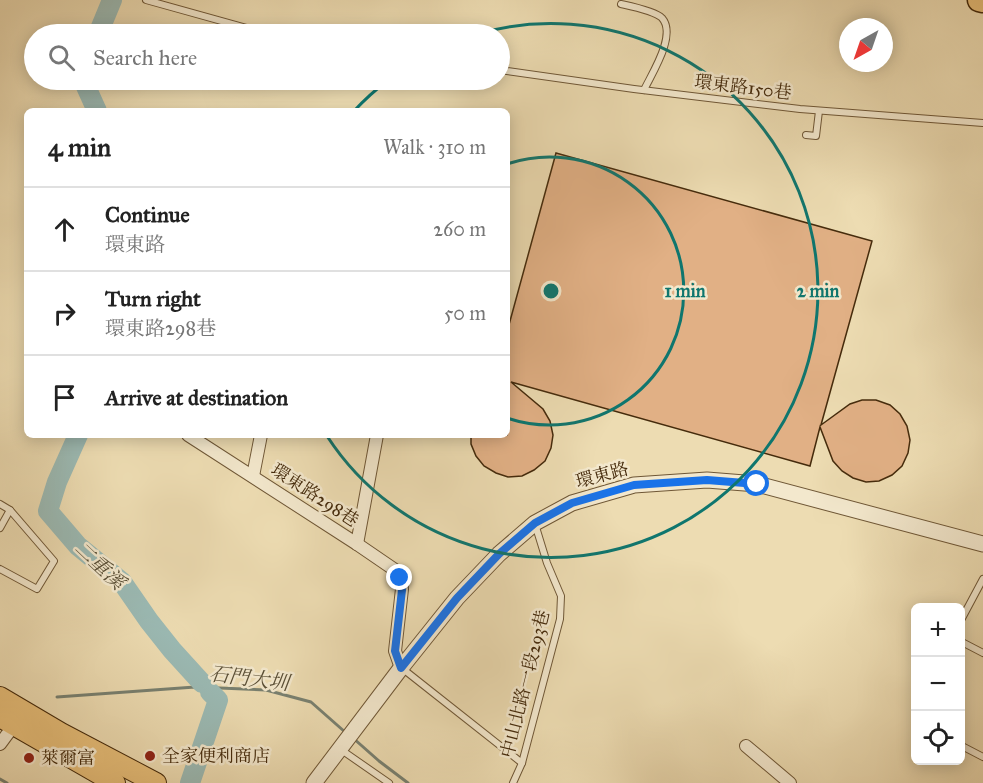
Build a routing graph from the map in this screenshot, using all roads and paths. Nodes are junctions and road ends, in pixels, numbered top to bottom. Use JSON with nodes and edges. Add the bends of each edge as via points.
{"nodes":[{"id":1,"x":146,"y":0,"type":"edge"},
{"id":2,"x":621,"y":4,"type":"dead end"},
{"id":3,"x":232,"y":24,"type":"edge"},
{"id":4,"x":510,"y":71,"type":"edge"},
{"id":5,"x":644,"y":90,"type":"junction"},
{"id":6,"x":819,"y":111,"type":"junction"},
{"id":7,"x":983,"y":123,"type":"edge"},
{"id":8,"x":806,"y":135,"type":"dead end"},
{"id":9,"x":193,"y":438,"type":"edge"},
{"id":10,"x":260,"y":438,"type":"edge"},
{"id":11,"x":376,"y":438,"type":"edge"},
{"id":12,"x":253,"y":476,"type":"junction"},
{"id":13,"x":0,"y":504,"type":"edge"},
{"id":14,"x":10,"y":510,"type":"junction"},
{"id":15,"x":535,"y":523,"type":"junction"},
{"id":16,"x":0,"y":528,"type":"edge"},
{"id":17,"x":357,"y":544,"type":"junction"},
{"id":18,"x":983,"y":544,"type":"edge"},
{"id":19,"x":0,"y":568,"type":"edge"},
{"id":20,"x":983,"y":579,"type":"edge"},
{"id":21,"x":965,"y":613,"type":"edge"},
{"id":22,"x":965,"y":644,"type":"edge"},
{"id":23,"x":983,"y":653,"type":"edge"},
{"id":24,"x":401,"y":668,"type":"junction"},
{"id":25,"x":0,"y":697,"type":"edge"},
{"id":26,"x":4,"y":732,"type":"edge"},
{"id":27,"x":342,"y":745,"type":"junction"},
{"id":28,"x":746,"y":746,"type":"dead end"},
{"id":29,"x":965,"y":748,"type":"edge"},
{"id":30,"x":983,"y":757,"type":"edge"},
{"id":31,"x":522,"y":763,"type":"junction"},
{"id":32,"x":115,"y":783,"type":"edge"},
{"id":33,"x":156,"y":783,"type":"edge"},
{"id":34,"x":314,"y":783,"type":"edge"},
{"id":35,"x":389,"y":783,"type":"edge"},
{"id":36,"x":513,"y":783,"type":"edge"},
{"id":37,"x":790,"y":783,"type":"edge"}],
"edges":[{"from":1,"to":3,"type":"lane"},
{"from":2,"to":5,"type":"lane","via":[[662,18],[666,31],[666,45]]},
{"from":4,"to":5,"type":"lane","name":"環東路150巷"},
{"from":5,"to":6,"type":"lane","name":"環東路150巷"},
{"from":6,"to":7,"type":"lane","name":"環東路150巷"},
{"from":6,"to":8,"type":"lane","via":[[816,136]]},
{"from":9,"to":12,"type":"street","name":"環東路298巷"},
{"from":10,"to":12,"type":"street","name":"環東路298巷"},
{"from":11,"to":17,"type":"street","name":"環東路298巷"},
{"from":12,"to":17,"type":"street","name":"環東路298巷"},
{"from":13,"to":14,"type":"lane"},
{"from":14,"to":16,"type":"lane"},
{"from":14,"to":19,"type":"lane","via":[[54,561],[37,590]]},
{"from":15,"to":18,"type":"street","name":"環東路","via":[[572,503],[634,485],[707,480],[757,484]]},
{"from":15,"to":24,"type":"street","name":"環東路","via":[[457,598]]},
{"from":15,"to":31,"type":"lane","name":"中山北路一段293巷","via":[[561,596],[560,619]]},
{"from":17,"to":24,"type":"street","name":"環東路298巷","via":[[395,570],[400,578],[395,651]]},
{"from":20,"to":21,"type":"lane"},
{"from":22,"to":23,"type":"lane"},
{"from":24,"to":27,"type":"street","name":"環東路"},
{"from":24,"to":31,"type":"lane"},
{"from":25,"to":33,"type":"main road"},
{"from":26,"to":32,"type":"main road"},
{"from":27,"to":34,"type":"street","name":"環東路"},
{"from":27,"to":35,"type":"lane"},
{"from":28,"to":37,"type":"street"},
{"from":29,"to":30,"type":"lane"},
{"from":31,"to":36,"type":"lane","name":"中山北路一段293巷"}]}
